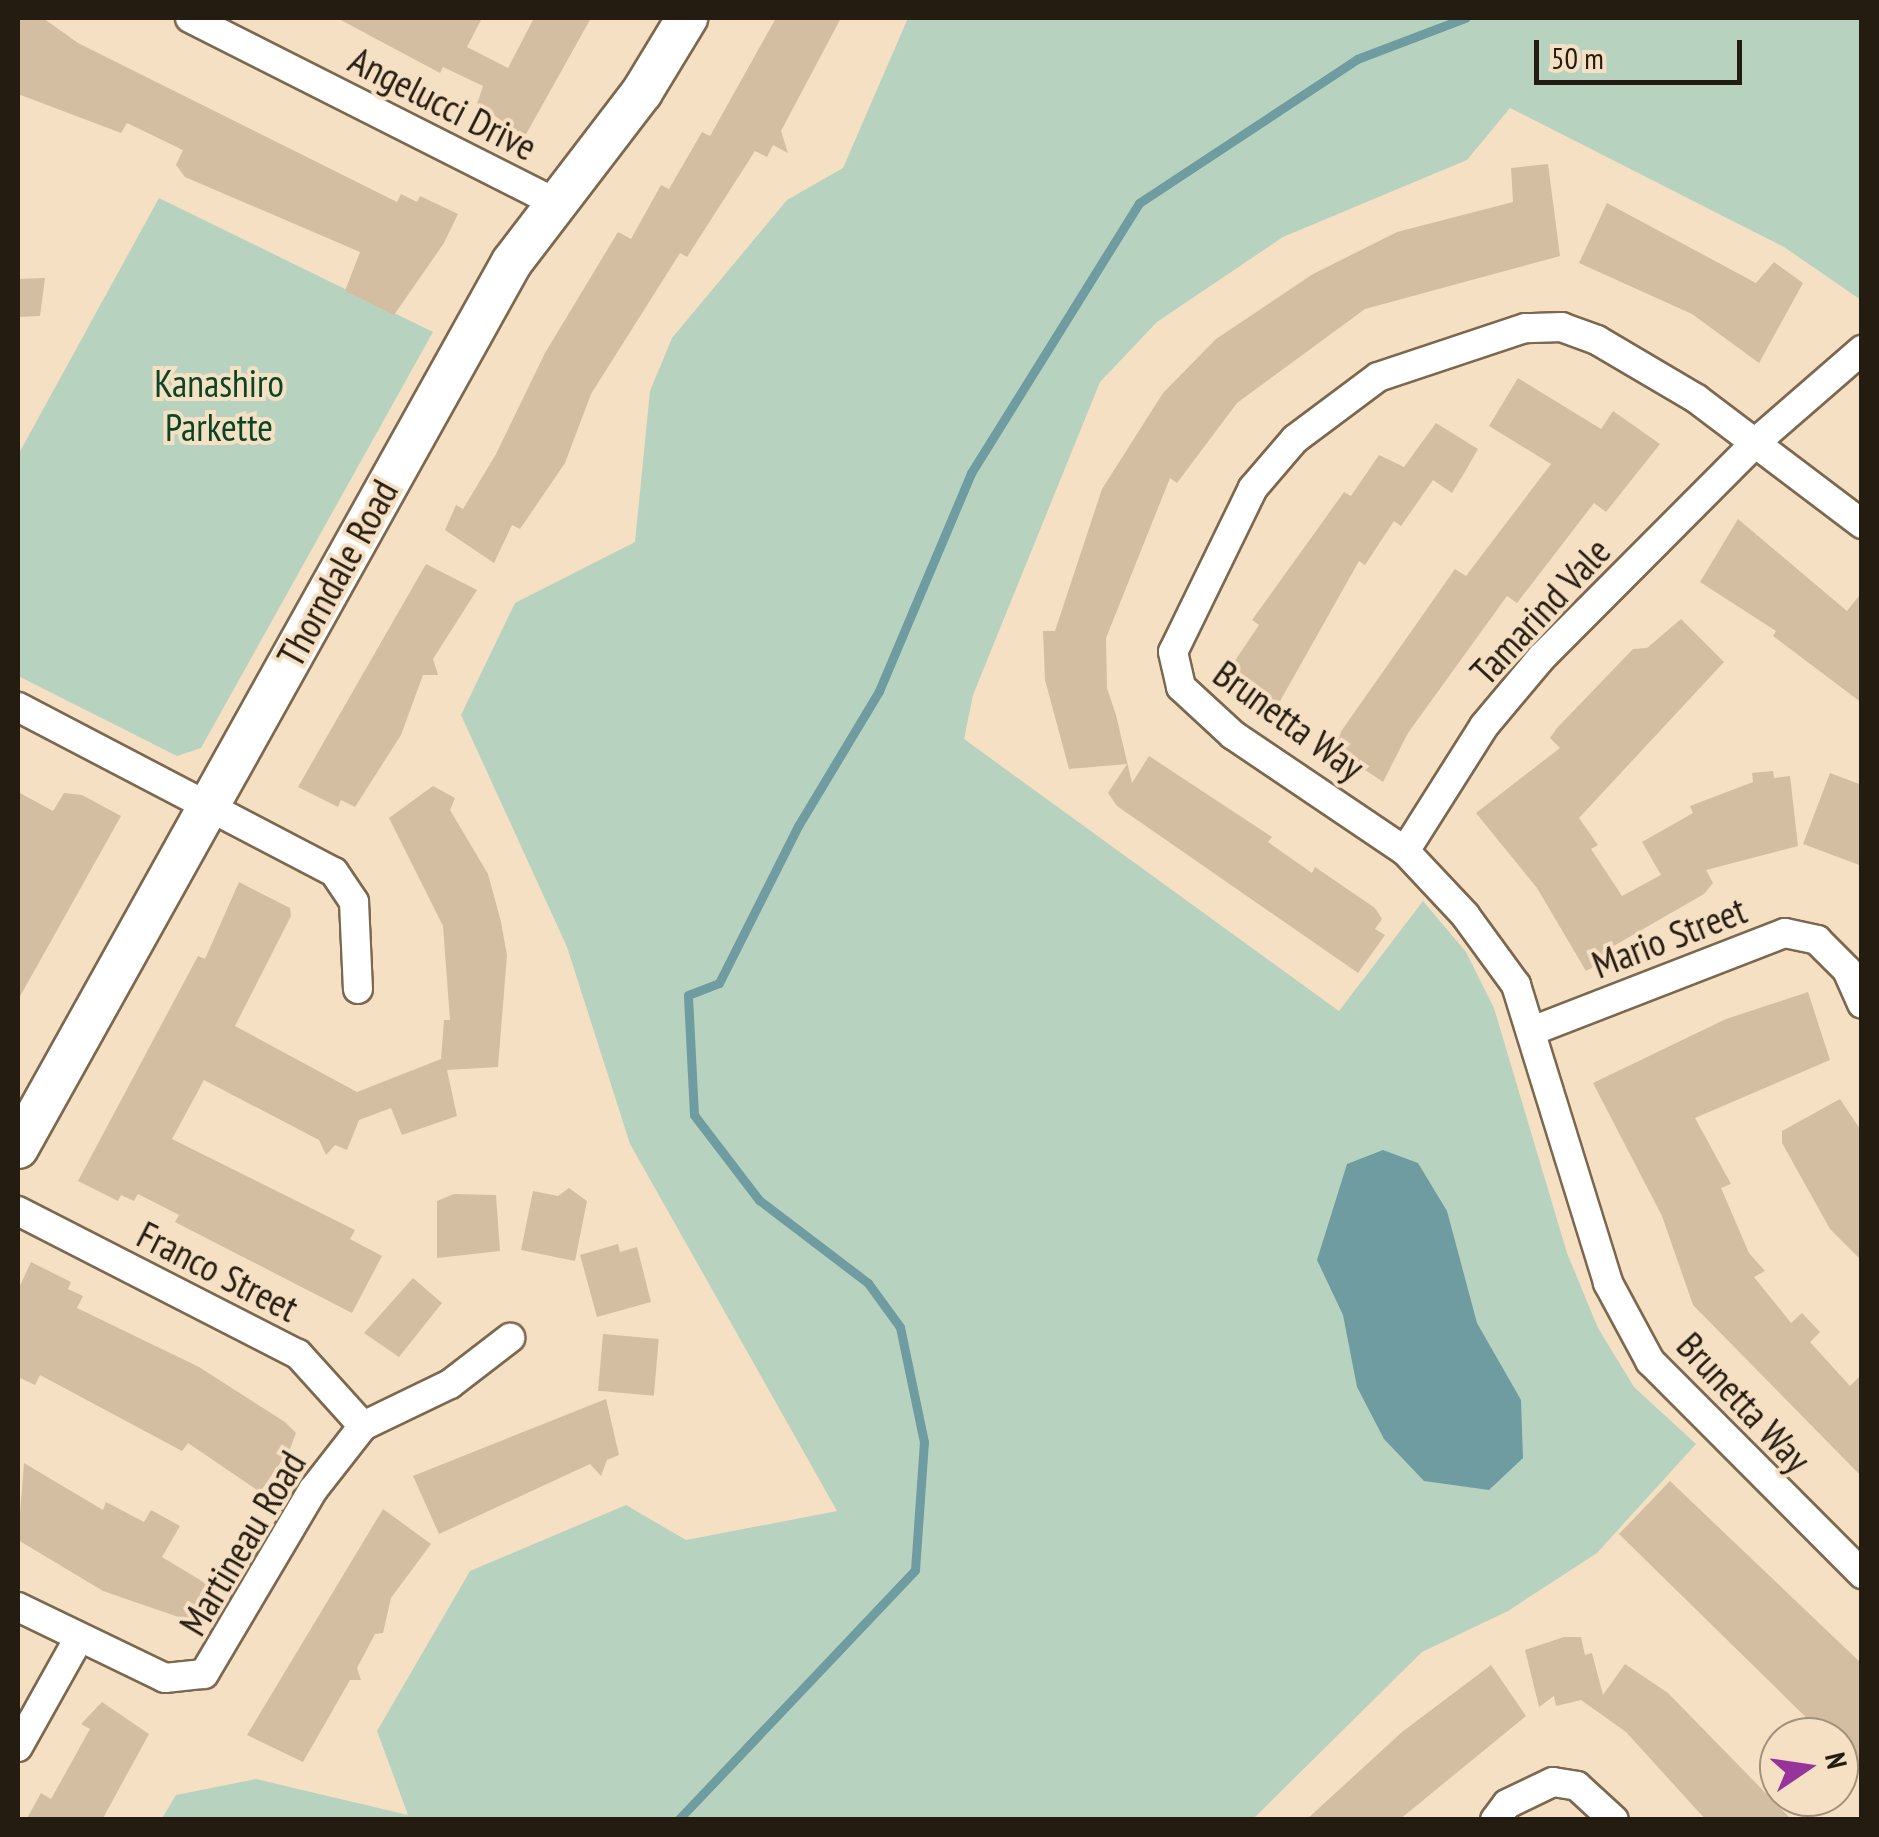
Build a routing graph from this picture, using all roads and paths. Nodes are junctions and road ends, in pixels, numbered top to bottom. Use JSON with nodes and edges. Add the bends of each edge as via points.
{"nodes":[{"id":1,"x":190,"y":18,"type":"edge"},
{"id":2,"x":687,"y":18,"type":"edge"},
{"id":3,"x":556,"y":202,"type":"junction"},
{"id":4,"x":1862,"y":350,"type":"edge"},
{"id":5,"x":1755,"y":443,"type":"junction"},
{"id":6,"x":1862,"y":524,"type":"edge"},
{"id":7,"x":18,"y":707,"type":"edge"},
{"id":8,"x":210,"y":804,"type":"junction"},
{"id":9,"x":1405,"y":851,"type":"junction"},
{"id":10,"x":358,"y":989,"type":"dead end"},
{"id":11,"x":1862,"y":1004,"type":"edge"},
{"id":12,"x":1532,"y":1031,"type":"junction"},
{"id":13,"x":18,"y":1148,"type":"edge"},
{"id":14,"x":18,"y":1211,"type":"edge"},
{"id":15,"x":510,"y":1338,"type":"dead end"},
{"id":16,"x":363,"y":1426,"type":"junction"},
{"id":17,"x":1862,"y":1574,"type":"edge"},
{"id":18,"x":18,"y":1607,"type":"edge"},
{"id":19,"x":79,"y":1638,"type":"junction"},
{"id":20,"x":18,"y":1747,"type":"edge"},
{"id":21,"x":1495,"y":1820,"type":"edge"},
{"id":22,"x":1614,"y":1820,"type":"edge"}],
"edges":[{"from":1,"to":3,"type":"street","name":"Angelucci Drive"},
{"from":2,"to":3,"type":"street","name":"Thorndale Road","via":[[642,92]]},
{"from":3,"to":8,"type":"street","name":"Thorndale Road","via":[[512,262]]},
{"from":4,"to":5,"type":"street","name":"Tamarind Vale"},
{"from":5,"to":6,"type":"street","name":"Brunetta Way"},
{"from":5,"to":9,"type":"street","name":"Tamarind Vale","via":[[1542,657],[1484,726]]},
{"from":5,"to":9,"type":"street","name":"Brunetta Way","via":[[1597,340],[1562,327],[1524,328],[1378,376],[1295,438],[1252,488],[1173,652],[1181,687],[1234,735]]},
{"from":7,"to":8,"type":"street"},
{"from":8,"to":10,"type":"street","via":[[334,872],[354,902]]},
{"from":8,"to":13,"type":"street","name":"Thorndale Road"},
{"from":9,"to":12,"type":"street","name":"Brunetta Way","via":[[1516,986]]},
{"from":11,"to":12,"type":"street","name":"Mario Street","via":[[1847,970],[1817,940],[1786,933]]},
{"from":12,"to":17,"type":"street","name":"Brunetta Way","via":[[1608,1283],[1650,1361]]},
{"from":14,"to":16,"type":"street","name":"Franco Street","via":[[298,1354]]},
{"from":15,"to":16,"type":"street","name":"Martineau Road","via":[[460,1378]]},
{"from":16,"to":19,"type":"street","name":"Martineau Road","via":[[313,1490],[204,1674],[166,1678]]},
{"from":18,"to":19,"type":"street","name":"Martineau Road"},
{"from":19,"to":20,"type":"street"},
{"from":21,"to":22,"type":"street","via":[[1507,1804],[1553,1782],[1577,1786]]}]}
